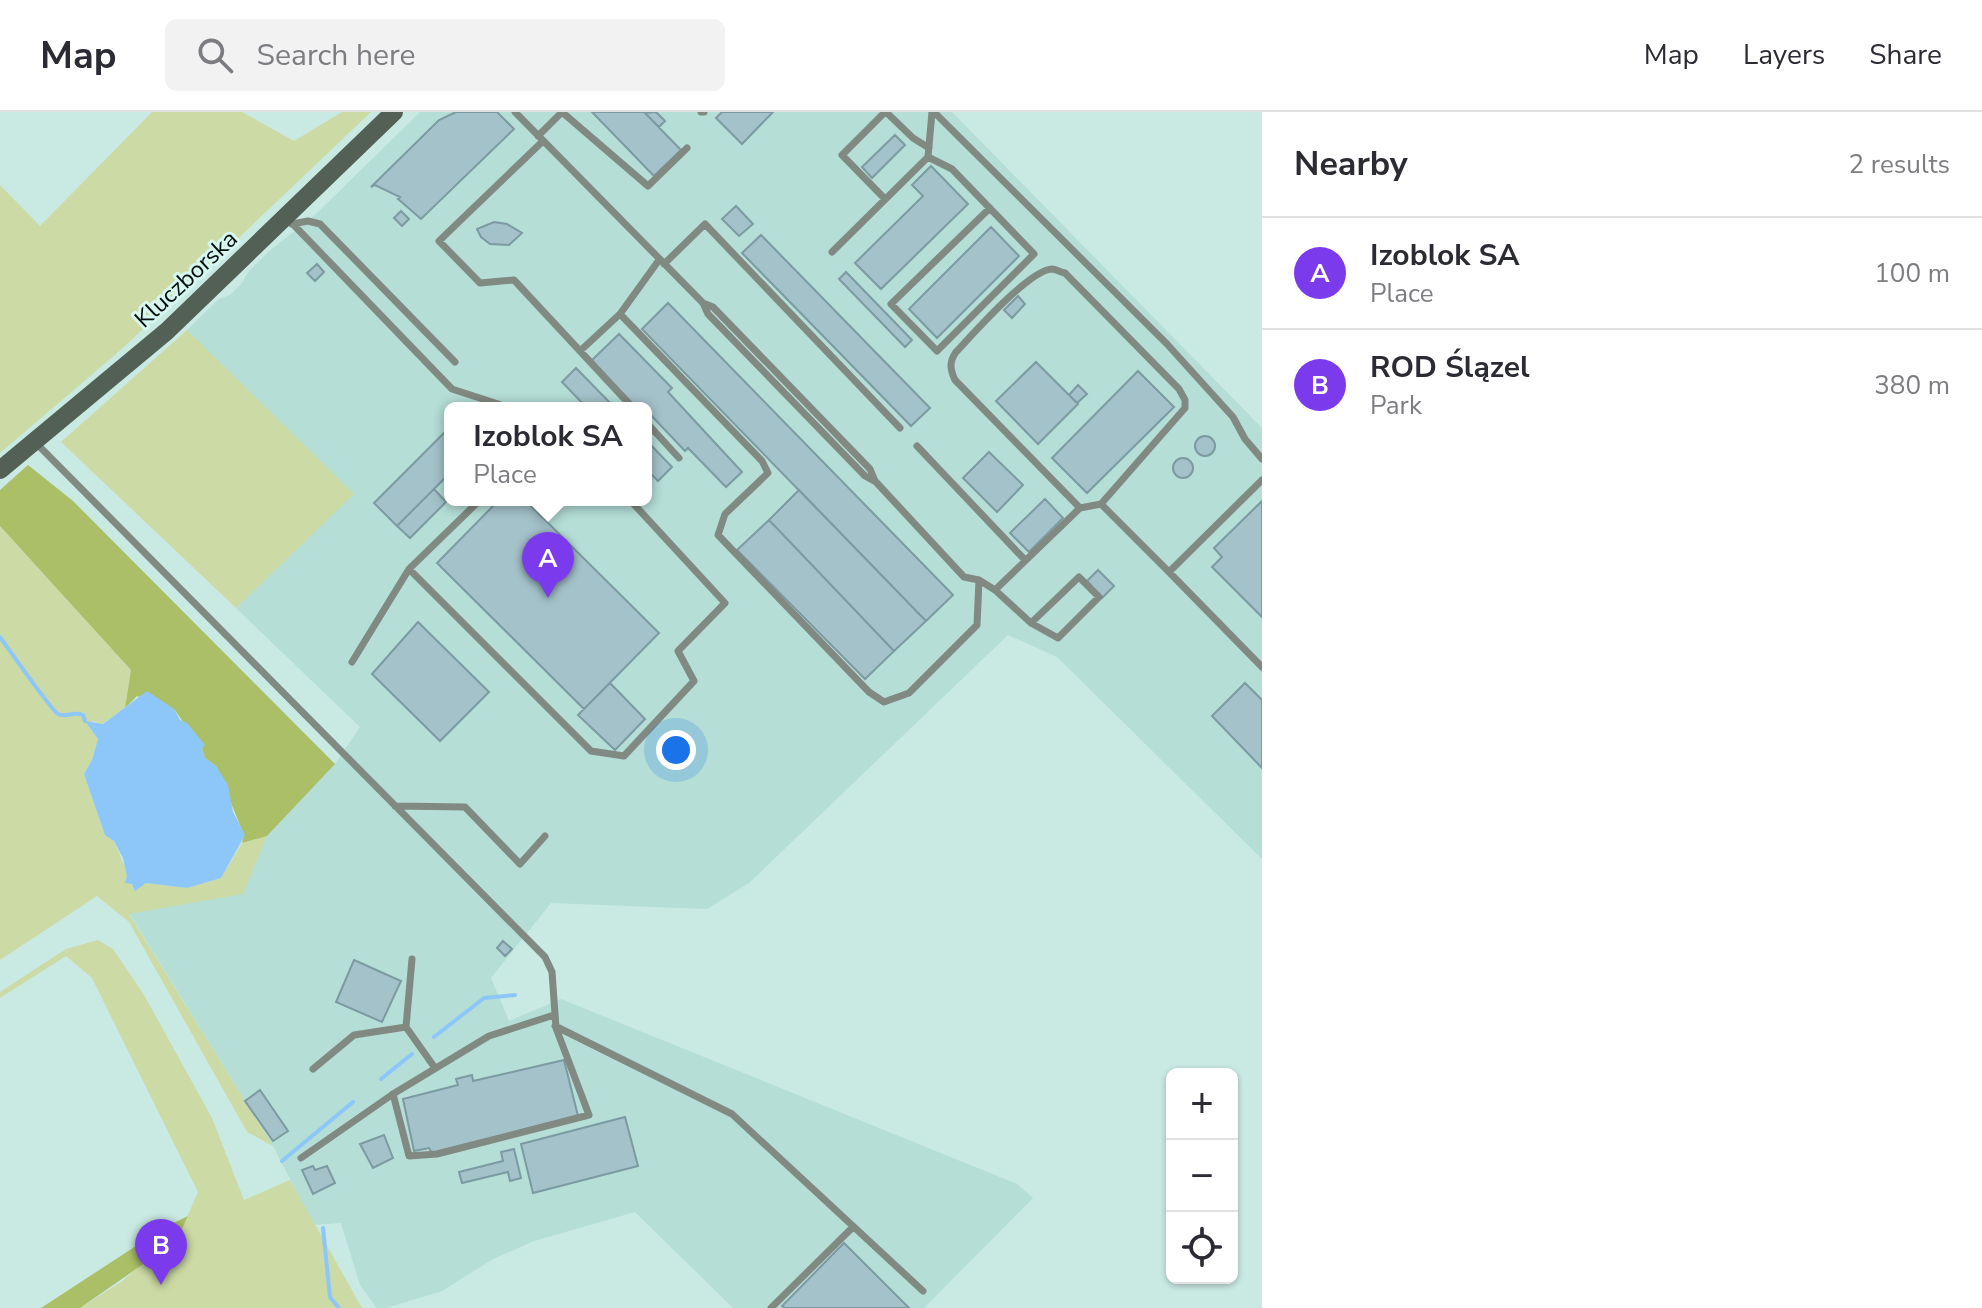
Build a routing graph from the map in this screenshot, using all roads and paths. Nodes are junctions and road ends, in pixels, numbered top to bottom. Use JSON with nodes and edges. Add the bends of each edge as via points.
{"nodes":[{"id":1,"x":394,"y":112,"type":"edge"},
{"id":2,"x":515,"y":112,"type":"edge"},
{"id":3,"x":886,"y":112,"type":"edge"},
{"id":4,"x":933,"y":112,"type":"edge"},
{"id":5,"x":541,"y":138,"type":"junction"},
{"id":6,"x":687,"y":148,"type":"dead end"},
{"id":7,"x":928,"y":152,"type":"junction"},
{"id":8,"x":885,"y":199,"type":"junction"},
{"id":9,"x":990,"y":208,"type":"junction"},
{"id":10,"x":289,"y":220,"type":"junction"},
{"id":11,"x":832,"y":252,"type":"dead end"},
{"id":12,"x":662,"y":262,"type":"junction"},
{"id":13,"x":620,"y":314,"type":"junction"},
{"id":14,"x":580,"y":351,"type":"junction"},
{"id":15,"x":455,"y":362,"type":"dead end"},
{"id":16,"x":492,"y":402,"type":"edge"},
{"id":17,"x":627,"y":402,"type":"edge"},
{"id":18,"x":900,"y":428,"type":"dead end"},
{"id":19,"x":652,"y":429,"type":"edge"},
{"id":20,"x":34,"y":442,"type":"junction"},
{"id":21,"x":917,"y":446,"type":"dead end"},
{"id":22,"x":679,"y":458,"type":"dead end"},
{"id":23,"x":1262,"y":459,"type":"edge"},
{"id":24,"x":0,"y":470,"type":"edge"},
{"id":25,"x":1262,"y":480,"type":"edge"},
{"id":26,"x":1101,"y":504,"type":"junction"},
{"id":27,"x":474,"y":506,"type":"edge"},
{"id":28,"x":636,"y":506,"type":"edge"},
{"id":29,"x":1080,"y":508,"type":"junction"},
{"id":30,"x":1025,"y":560,"type":"junction"},
{"id":31,"x":409,"y":569,"type":"junction"},
{"id":32,"x":1169,"y":572,"type":"junction"},
{"id":33,"x":979,"y":580,"type":"junction"},
{"id":34,"x":995,"y":590,"type":"junction"},
{"id":35,"x":1031,"y":623,"type":"junction"},
{"id":36,"x":352,"y":662,"type":"dead end"},
{"id":37,"x":1262,"y":667,"type":"edge"},
{"id":38,"x":395,"y":806,"type":"junction"},
{"id":39,"x":545,"y":836,"type":"dead end"},
{"id":40,"x":412,"y":959,"type":"dead end"},
{"id":41,"x":554,"y":1015,"type":"junction"},
{"id":42,"x":555,"y":1026,"type":"junction"},
{"id":43,"x":406,"y":1027,"type":"junction"},
{"id":44,"x":435,"y":1068,"type":"junction"},
{"id":45,"x":313,"y":1069,"type":"dead end"},
{"id":46,"x":393,"y":1094,"type":"junction"},
{"id":47,"x":301,"y":1158,"type":"dead end"},
{"id":48,"x":853,"y":1227,"type":"junction"},
{"id":49,"x":923,"y":1291,"type":"dead end"},
{"id":50,"x":771,"y":1308,"type":"edge"}],
"edges":[{"from":1,"to":10,"type":"street","name":"Kluczborska"},
{"from":2,"to":5,"type":"lane"},
{"from":3,"to":7,"type":"lane"},
{"from":3,"to":8,"type":"lane","via":[[842,155]]},
{"from":4,"to":7,"type":"lane"},
{"from":4,"to":23,"type":"lane","via":[[1167,344],[1233,417]]},
{"from":5,"to":6,"type":"lane","via":[[562,112],[648,186]]},
{"from":5,"to":12,"type":"lane"},
{"from":5,"to":14,"type":"lane","via":[[439,241],[480,283],[514,280]]},
{"from":7,"to":8,"type":"lane"},
{"from":7,"to":9,"type":"lane"},
{"from":8,"to":11,"type":"lane"},
{"from":9,"to":9,"type":"lane","via":[[1034,254],[937,351],[891,304]]},
{"from":10,"to":15,"type":"lane","via":[[320,224]]},
{"from":10,"to":16,"type":"lane","via":[[452,389]]},
{"from":10,"to":20,"type":"street","name":"Kluczborska"},
{"from":12,"to":13,"type":"lane"},
{"from":12,"to":18,"type":"lane","via":[[705,224]]},
{"from":12,"to":33,"type":"lane","via":[[964,577]]},
{"from":13,"to":14,"type":"lane"},
{"from":13,"to":33,"type":"lane","via":[[768,473],[725,514],[718,535],[869,692],[884,702],[909,693],[977,625]]},
{"from":14,"to":17,"type":"lane"},
{"from":19,"to":22,"type":"lane"},
{"from":20,"to":24,"type":"street","name":"Kluczborska"},
{"from":20,"to":38,"type":"lane"},
{"from":21,"to":30,"type":"lane"},
{"from":25,"to":32,"type":"lane"},
{"from":26,"to":29,"type":"lane"},
{"from":26,"to":29,"type":"lane","via":[[1182,414],[1185,400],[1077,283],[1051,269],[1015,291],[956,352],[950,369]]},
{"from":26,"to":32,"type":"lane"},
{"from":27,"to":31,"type":"lane"},
{"from":28,"to":31,"type":"lane","via":[[725,603],[678,651],[694,681],[624,756],[591,751]]},
{"from":29,"to":30,"type":"lane"},
{"from":30,"to":34,"type":"lane"},
{"from":31,"to":36,"type":"lane"},
{"from":32,"to":37,"type":"lane"},
{"from":33,"to":34,"type":"lane"},
{"from":34,"to":35,"type":"lane"},
{"from":35,"to":35,"type":"lane","via":[[1058,638],[1099,597],[1079,577]]},
{"from":38,"to":39,"type":"lane","via":[[465,807],[520,864]]},
{"from":38,"to":41,"type":"lane","via":[[545,957],[552,972]]},
{"from":40,"to":43,"type":"lane"},
{"from":41,"to":42,"type":"lane"},
{"from":41,"to":44,"type":"lane","via":[[489,1036]]},
{"from":42,"to":46,"type":"lane","via":[[589,1115],[437,1154],[409,1156]]},
{"from":42,"to":48,"type":"lane","via":[[732,1114]]},
{"from":43,"to":44,"type":"lane"},
{"from":43,"to":45,"type":"lane","via":[[354,1035]]},
{"from":44,"to":46,"type":"lane"},
{"from":46,"to":47,"type":"lane"},
{"from":48,"to":49,"type":"lane"},
{"from":48,"to":50,"type":"lane"}]}
